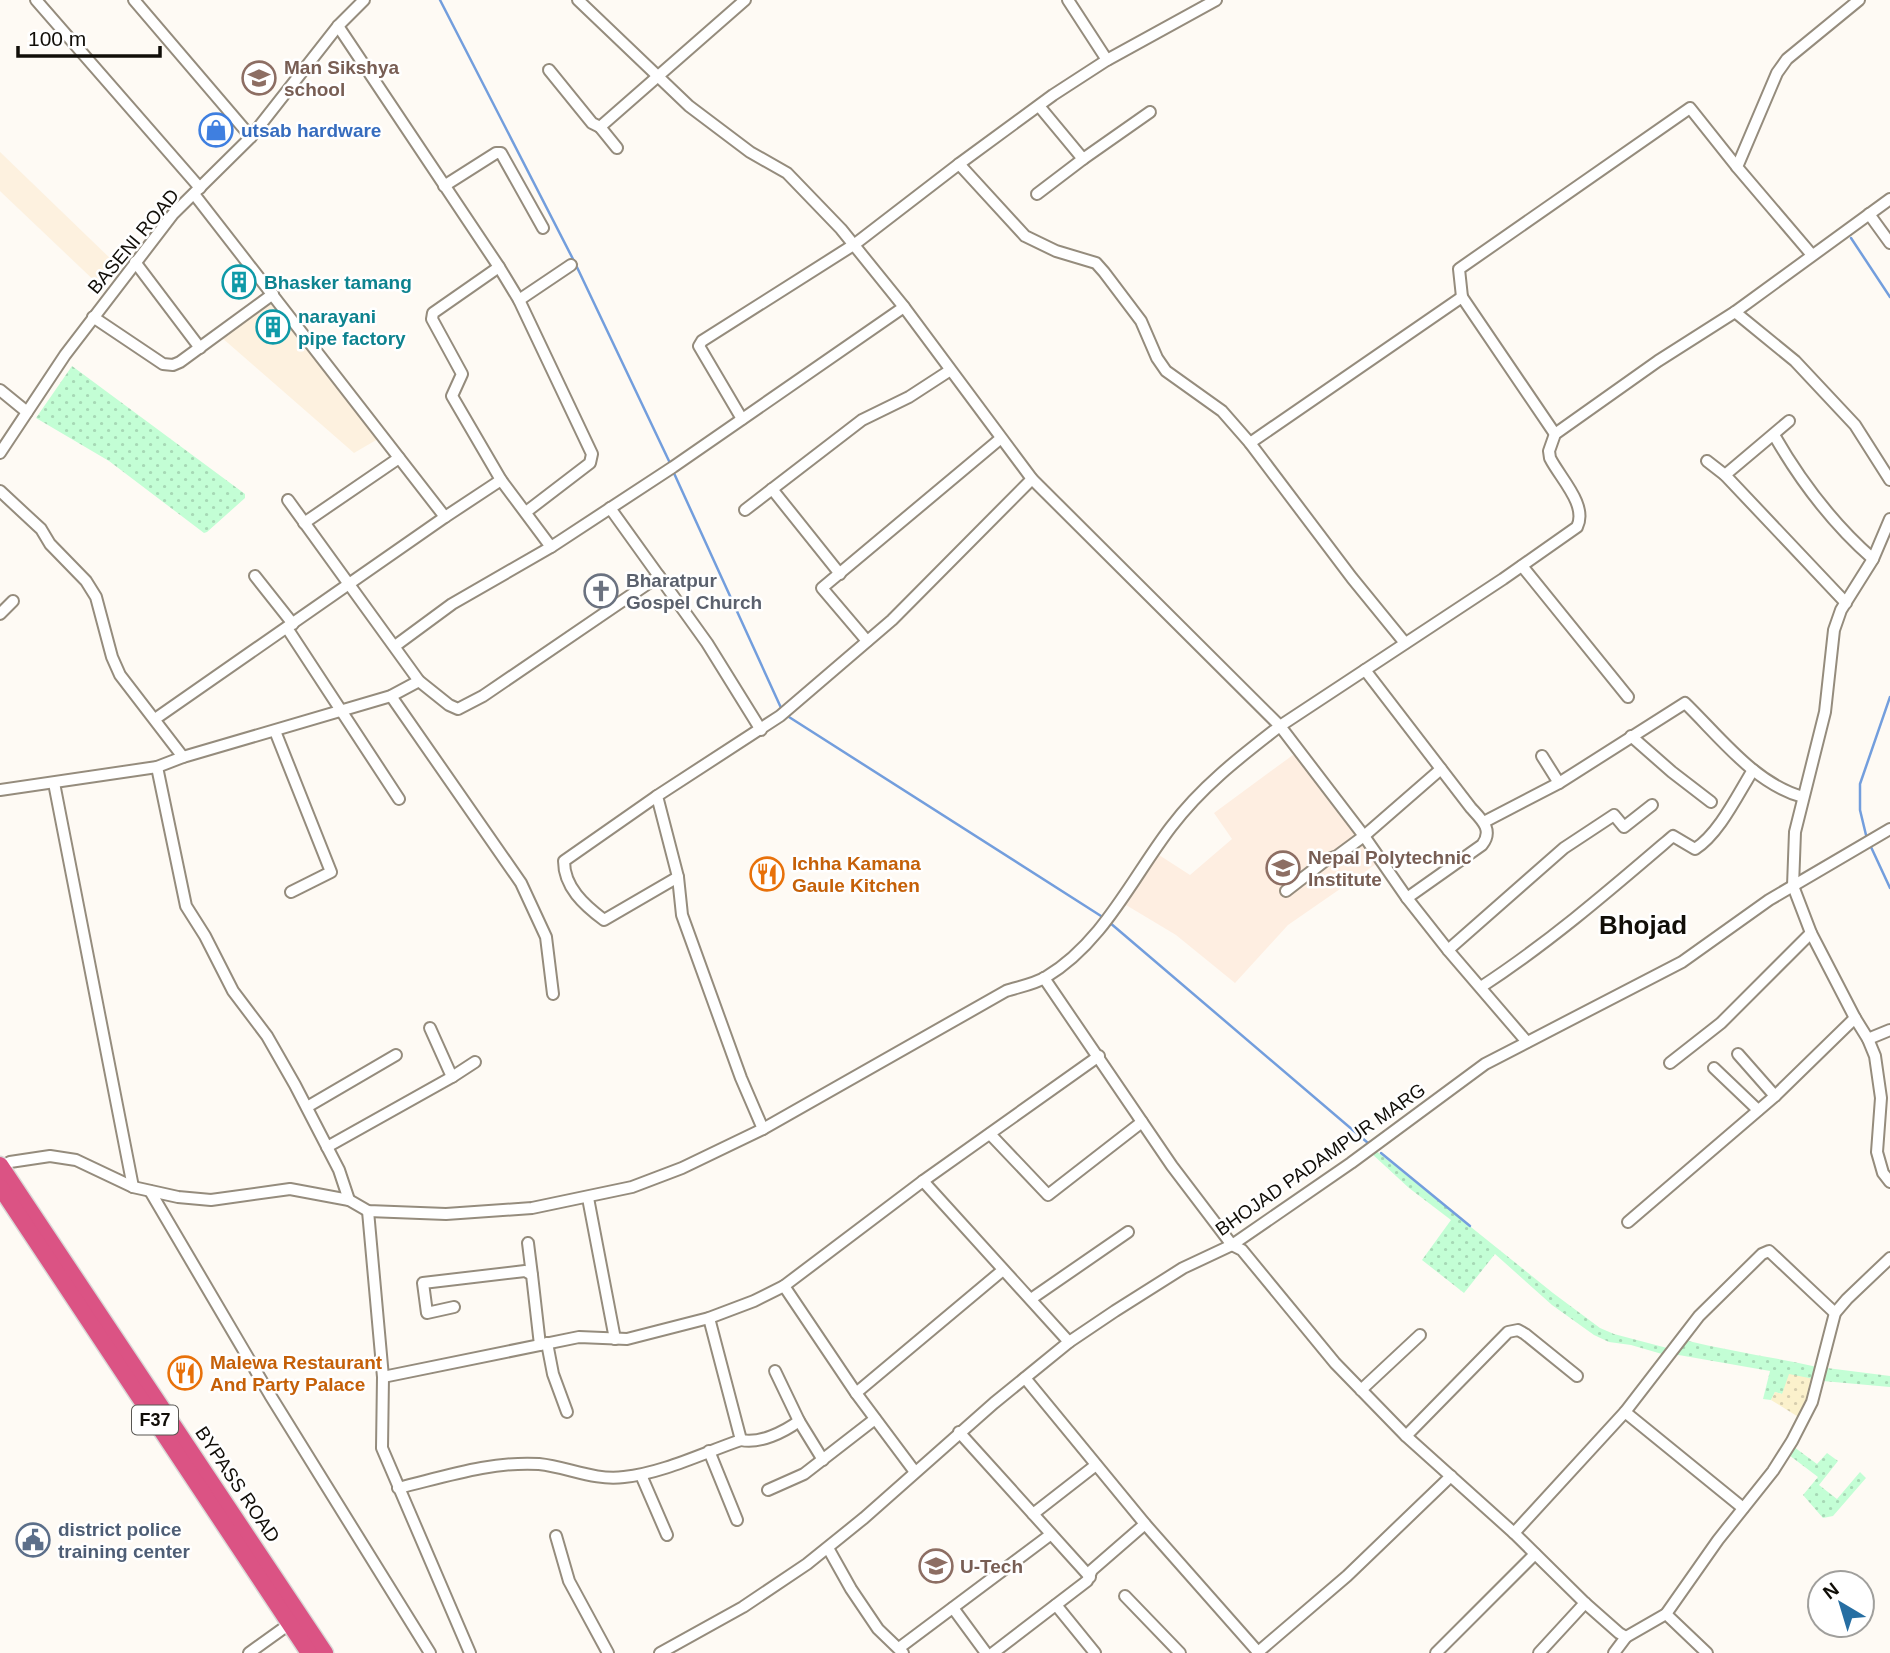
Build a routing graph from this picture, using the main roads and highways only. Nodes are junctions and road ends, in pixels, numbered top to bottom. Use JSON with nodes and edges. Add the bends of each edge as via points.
{"nodes":[{"id":1,"x":0,"y":1166,"type":"edge"},
{"id":2,"x":0,"y":1187,"type":"edge"},
{"id":3,"x":295,"y":1620,"type":"junction"},
{"id":4,"x":309,"y":1653,"type":"edge"},
{"id":5,"x":325,"y":1653,"type":"edge"}],
"edges":[{"from":1,"to":3,"type":"highway","name":"BYPASS ROAD","number":"F37"},
{"from":2,"to":3,"type":"highway","name":"BYPASS ROAD","number":"F37"},
{"from":3,"to":4,"type":"highway","name":"BYPASS ROAD","number":"F37"},
{"from":3,"to":5,"type":"highway","name":"BYPASS ROAD","number":"F37"}]}
